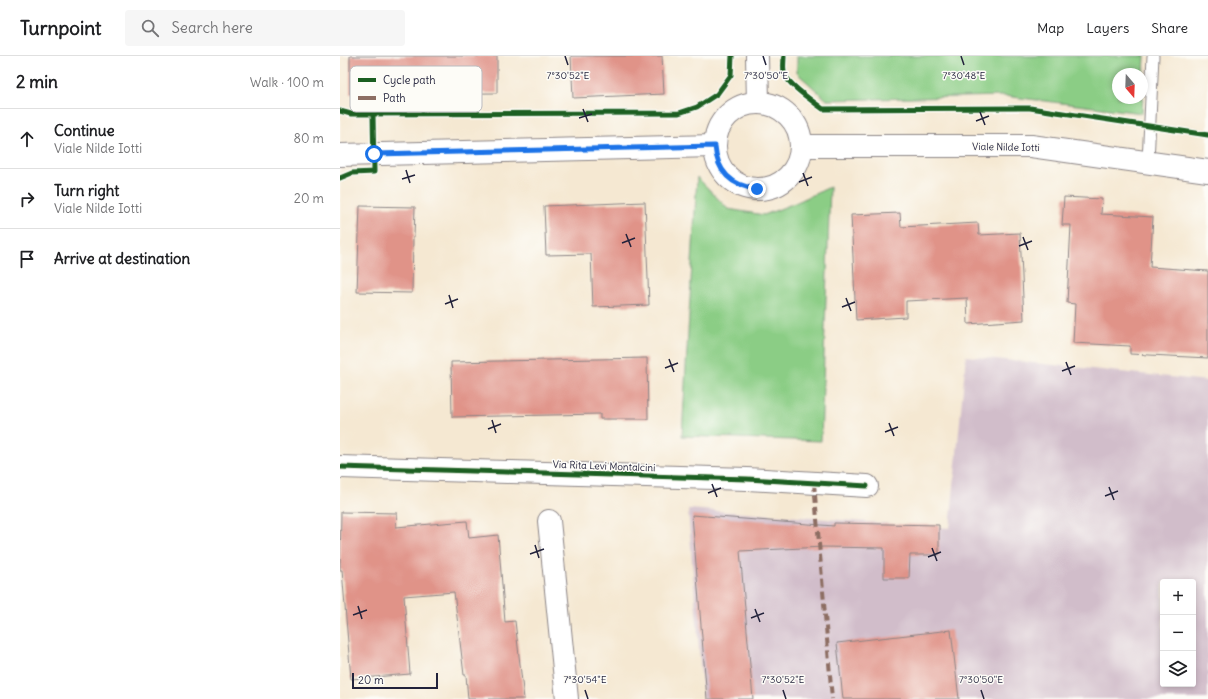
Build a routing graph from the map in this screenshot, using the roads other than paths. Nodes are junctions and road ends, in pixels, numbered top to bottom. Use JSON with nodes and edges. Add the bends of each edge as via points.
{"nodes":[{"id":1,"x":757,"y":56,"type":"edge"},
{"id":2,"x":1153,"y":56,"type":"edge"},
{"id":3,"x":758,"y":102,"type":"junction"},
{"id":4,"x":715,"y":146,"type":"junction"},
{"id":5,"x":802,"y":146,"type":"junction"},
{"id":6,"x":340,"y":155,"type":"edge"},
{"id":7,"x":1148,"y":162,"type":"junction"},
{"id":8,"x":1208,"y":171,"type":"edge"},
{"id":9,"x":340,"y":467,"type":"edge"},
{"id":10,"x":867,"y":486,"type":"dead end"},
{"id":11,"x":549,"y":521,"type":"dead end"},
{"id":12,"x":568,"y":699,"type":"edge"}],
"edges":[{"from":1,"to":3,"type":"street"},
{"from":2,"to":7,"type":"lane"},
{"from":3,"to":4,"type":"street","via":[[737,109],[726,117],[717,133]]},
{"from":3,"to":5,"type":"street","via":[[775,106],[786,113],[798,129]]},
{"from":4,"to":5,"type":"street","via":[[723,172],[731,180],[757,189],[770,187],[790,176],[800,158]]},
{"from":4,"to":6,"type":"street"},
{"from":5,"to":7,"type":"street","name":"Viale Nilde Iotti","via":[[1031,146]]},
{"from":7,"to":8,"type":"street","name":"Viale Nilde Iotti"},
{"from":9,"to":10,"type":"street","name":"Via Rita Levi Montalcini","via":[[747,479]]},
{"from":11,"to":12,"type":"street"}]}
